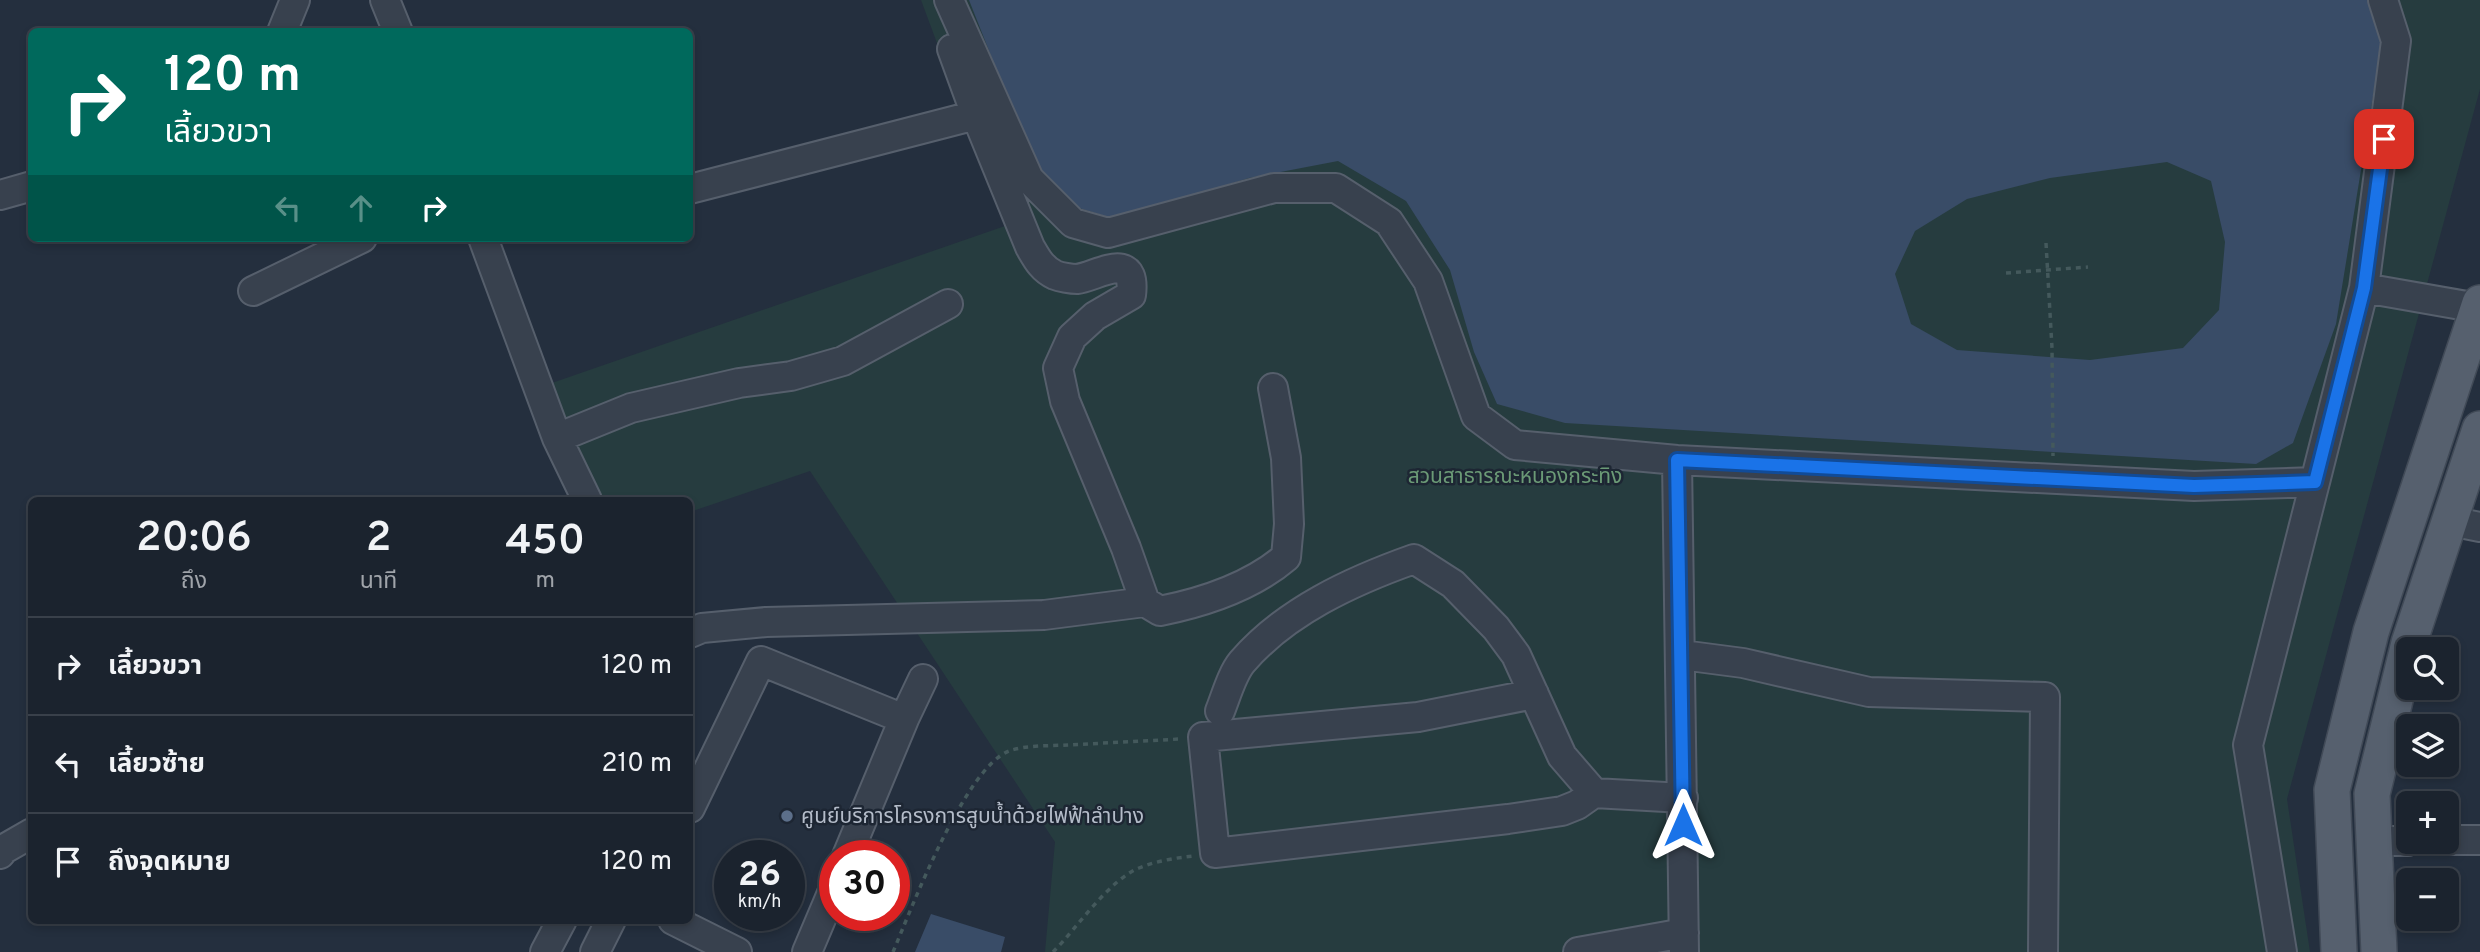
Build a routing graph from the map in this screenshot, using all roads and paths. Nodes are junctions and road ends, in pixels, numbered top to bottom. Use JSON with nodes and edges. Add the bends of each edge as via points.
{"nodes":[{"id":1,"x":296,"y":0,"type":"edge"},
{"id":2,"x":385,"y":0,"type":"edge"},
{"id":3,"x":934,"y":0,"type":"edge"},
{"id":4,"x":949,"y":0,"type":"edge"},
{"id":5,"x":2383,"y":0,"type":"edge"},
{"id":6,"x":284,"y":28,"type":"edge"},
{"id":7,"x":396,"y":28,"type":"edge"},
{"id":8,"x":976,"y":115,"type":"junction"},
{"id":9,"x":28,"y":187,"type":"edge"},
{"id":10,"x":693,"y":188,"type":"edge"},
{"id":11,"x":0,"y":195,"type":"edge"},
{"id":12,"x":354,"y":242,"type":"edge"},
{"id":13,"x":490,"y":242,"type":"edge"},
{"id":14,"x":2046,"y":243,"type":"dead end"},
{"id":15,"x":2088,"y":267,"type":"dead end"},
{"id":16,"x":2048,"y":270,"type":"junction"},
{"id":17,"x":2006,"y":273,"type":"dead end"},
{"id":18,"x":2364,"y":288,"type":"junction"},
{"id":19,"x":253,"y":291,"type":"dead end"},
{"id":20,"x":948,"y":304,"type":"dead end"},
{"id":21,"x":2479,"y":305,"type":"edge"},
{"id":22,"x":1273,"y":388,"type":"dead end"},
{"id":23,"x":2480,"y":429,"type":"edge"},
{"id":24,"x":557,"y":438,"type":"junction"},
{"id":25,"x":1677,"y":460,"type":"junction"},
{"id":26,"x":2053,"y":479,"type":"junction"},
{"id":27,"x":2315,"y":482,"type":"junction"},
{"id":28,"x":586,"y":497,"type":"edge"},
{"id":29,"x":2465,"y":524,"type":"edge"},
{"id":30,"x":1145,"y":602,"type":"junction"},
{"id":31,"x":693,"y":632,"type":"edge"},
{"id":32,"x":1682,"y":654,"type":"junction"},
{"id":33,"x":923,"y":679,"type":"dead end"},
{"id":34,"x":1534,"y":694,"type":"junction"},
{"id":35,"x":1220,"y":711,"type":"dead end"},
{"id":36,"x":904,"y":719,"type":"junction"},
{"id":37,"x":1203,"y":737,"type":"junction"},
{"id":38,"x":1594,"y":793,"type":"junction"},
{"id":39,"x":1683,"y":798,"type":"junction"},
{"id":40,"x":693,"y":802,"type":"edge"},
{"id":41,"x":28,"y":835,"type":"edge"},
{"id":42,"x":854,"y":840,"type":"edge"},
{"id":43,"x":2459,"y":840,"type":"edge"},
{"id":44,"x":2480,"y":840,"type":"edge"},
{"id":45,"x":2374,"y":841,"type":"junction"},
{"id":46,"x":2396,"y":841,"type":"edge"},
{"id":47,"x":1215,"y":853,"type":"junction"},
{"id":48,"x":0,"y":854,"type":"edge"},
{"id":49,"x":560,"y":924,"type":"edge"},
{"id":50,"x":609,"y":924,"type":"edge"},
{"id":51,"x":681,"y":924,"type":"edge"},
{"id":52,"x":819,"y":924,"type":"edge"},
{"id":53,"x":1684,"y":942,"type":"edge"},
{"id":54,"x":545,"y":952,"type":"edge"},
{"id":55,"x":594,"y":952,"type":"edge"},
{"id":56,"x":737,"y":952,"type":"edge"},
{"id":57,"x":807,"y":952,"type":"edge"},
{"id":58,"x":892,"y":952,"type":"edge"},
{"id":59,"x":1054,"y":952,"type":"edge"},
{"id":60,"x":1578,"y":952,"type":"edge"},
{"id":61,"x":2043,"y":952,"type":"edge"},
{"id":62,"x":2282,"y":952,"type":"edge"},
{"id":63,"x":2339,"y":952,"type":"edge"},
{"id":64,"x":2379,"y":952,"type":"edge"}],
"edges":[{"from":1,"to":6,"type":"street"},
{"from":2,"to":7,"type":"street"},
{"from":3,"to":8,"type":"street"},
{"from":4,"to":25,"type":"street","via":[[1029,179],[1073,223],[1108,233],[1274,188],[1336,188],[1388,222],[1428,281],[1476,416],[1515,445]]},
{"from":5,"to":18,"type":"street","via":[[2396,41]]},
{"from":8,"to":10,"type":"street"},
{"from":8,"to":30,"type":"street","via":[[1041,265],[1057,276],[1077,279],[1115,267],[1125,271],[1132,284],[1131,295],[1094,316],[1072,337],[1058,368],[1065,401]]},
{"from":9,"to":11,"type":"street"},
{"from":12,"to":19,"type":"street"},
{"from":13,"to":24,"type":"street"},
{"from":14,"to":16,"type":"path"},
{"from":15,"to":16,"type":"path"},
{"from":16,"to":17,"type":"path"},
{"from":16,"to":26,"type":"path"},
{"from":18,"to":21,"type":"street"},
{"from":18,"to":27,"type":"street"},
{"from":20,"to":24,"type":"street","via":[[843,360],[791,376],[631,408]]},
{"from":21,"to":63,"type":"main road","via":[[2371,632],[2332,790]]},
{"from":22,"to":30,"type":"street","via":[[1286,458],[1286,557],[1240,588],[1190,604],[1160,611]]},
{"from":23,"to":29,"type":"main road"},
{"from":24,"to":28,"type":"street"},
{"from":25,"to":26,"type":"street"},
{"from":25,"to":32,"type":"street"},
{"from":26,"to":27,"type":"street","via":[[2194,486]]},
{"from":27,"to":62,"type":"street","via":[[2248,745]]},
{"from":29,"to":45,"type":"main road","via":[[2409,643],[2372,794]]},
{"from":30,"to":31,"type":"street","via":[[1044,615],[766,622]]},
{"from":32,"to":39,"type":"street"},
{"from":32,"to":61,"type":"street","via":[[1869,692],[2045,697]]},
{"from":33,"to":36,"type":"street"},
{"from":34,"to":35,"type":"street","via":[[1516,654],[1496,628],[1452,584],[1414,559],[1377,572],[1285,622],[1240,664]]},
{"from":34,"to":37,"type":"street","via":[[1418,716]]},
{"from":34,"to":38,"type":"street","via":[[1562,756]]},
{"from":36,"to":40,"type":"street","via":[[761,661]]},
{"from":36,"to":42,"type":"street"},
{"from":37,"to":47,"type":"street"},
{"from":37,"to":58,"type":"path","via":[[1009,751],[979,776],[941,841]]},
{"from":38,"to":39,"type":"street"},
{"from":38,"to":47,"type":"street","via":[[1562,811]]},
{"from":39,"to":53,"type":"street"},
{"from":41,"to":48,"type":"street"},
{"from":43,"to":44,"type":"street"},
{"from":45,"to":46,"type":"street"},
{"from":45,"to":64,"type":"main road"},
{"from":47,"to":59,"type":"path","via":[[1169,859],[1118,880]]},
{"from":49,"to":54,"type":"street"},
{"from":50,"to":55,"type":"street"},
{"from":51,"to":56,"type":"street"},
{"from":52,"to":57,"type":"street"},
{"from":53,"to":60,"type":"street"}]}
